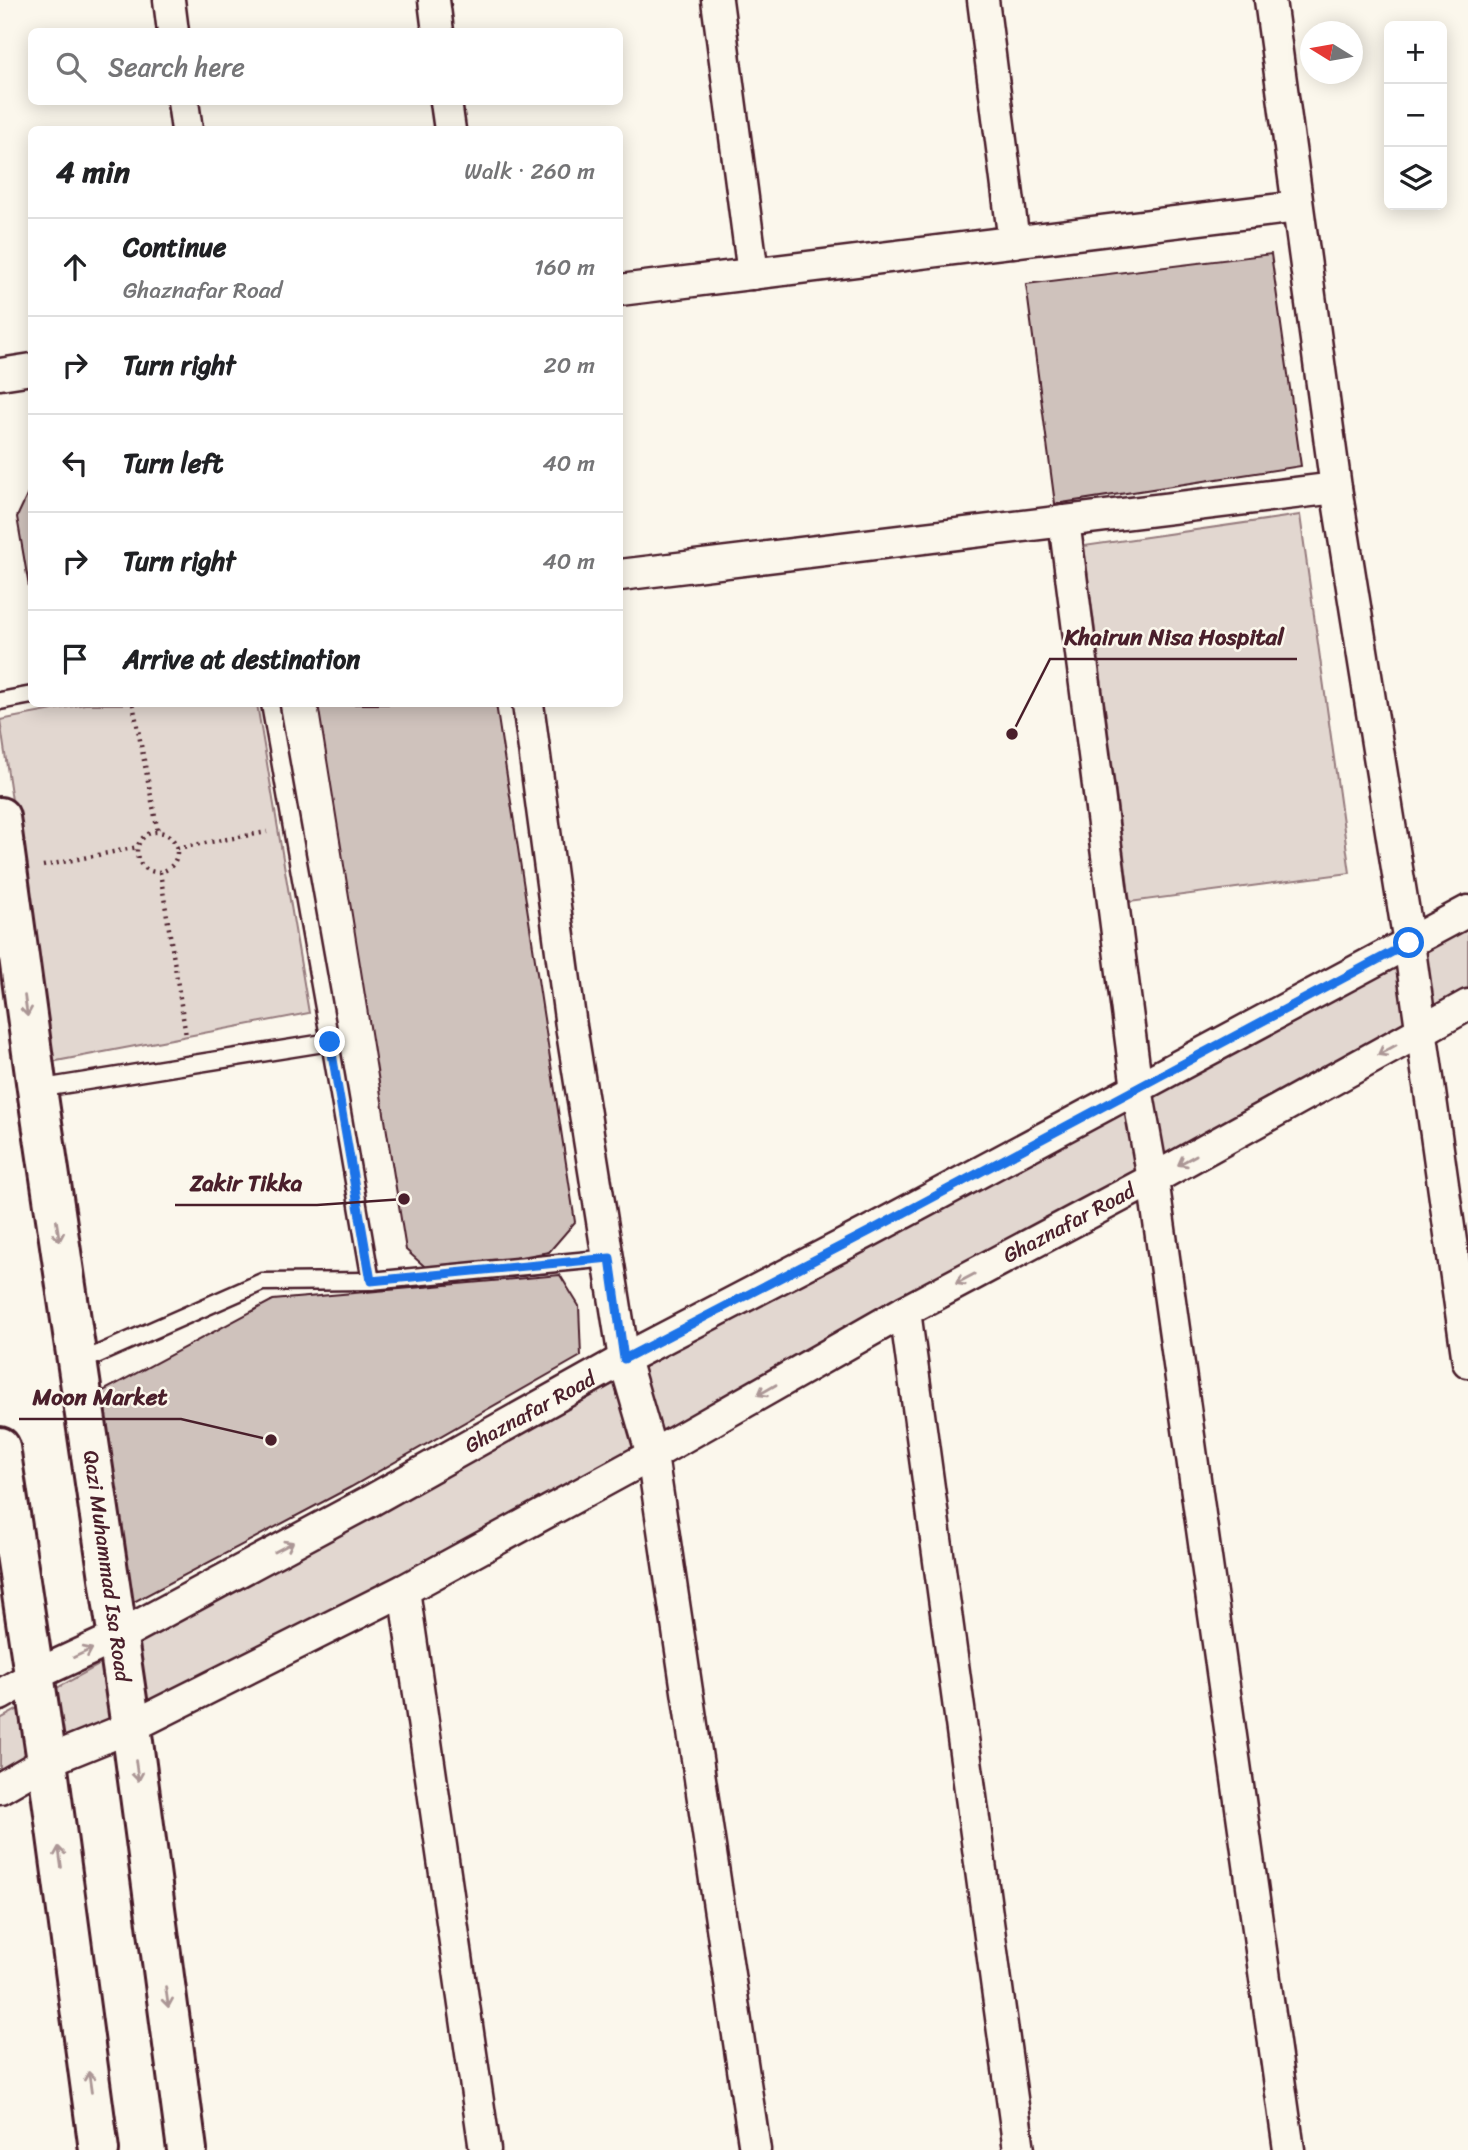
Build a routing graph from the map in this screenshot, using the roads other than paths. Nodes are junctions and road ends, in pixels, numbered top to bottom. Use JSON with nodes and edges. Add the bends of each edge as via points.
{"nodes":[{"id":1,"x":169,"y":0,"type":"edge"},
{"id":2,"x":434,"y":0,"type":"edge"},
{"id":3,"x":717,"y":0,"type":"edge"},
{"id":4,"x":983,"y":0,"type":"edge"},
{"id":5,"x":1270,"y":0,"type":"edge"},
{"id":6,"x":172,"y":28,"type":"edge"},
{"id":7,"x":438,"y":28,"type":"edge"},
{"id":8,"x":183,"y":105,"type":"edge"},
{"id":9,"x":446,"y":105,"type":"edge"},
{"id":10,"x":186,"y":126,"type":"edge"},
{"id":11,"x":449,"y":126,"type":"edge"},
{"id":12,"x":1297,"y":207,"type":"junction"},
{"id":13,"x":1014,"y":242,"type":"junction"},
{"id":14,"x":753,"y":274,"type":"junction"},
{"id":15,"x":623,"y":290,"type":"edge"},
{"id":16,"x":28,"y":370,"type":"edge"},
{"id":17,"x":0,"y":374,"type":"edge"},
{"id":18,"x":1336,"y":488,"type":"junction"},
{"id":19,"x":1064,"y":521,"type":"junction"},
{"id":20,"x":623,"y":575,"type":"edge"},
{"id":21,"x":28,"y":696,"type":"edge"},
{"id":22,"x":0,"y":701,"type":"edge"},
{"id":23,"x":272,"y":707,"type":"edge"},
{"id":24,"x":528,"y":707,"type":"edge"},
{"id":25,"x":0,"y":817,"type":"edge"},
{"id":26,"x":1468,"y":911,"type":"edge"},
{"id":27,"x":1409,"y":943,"type":"junction"},
{"id":28,"x":1468,"y":1005,"type":"edge"},
{"id":29,"x":1422,"y":1030,"type":"junction"},
{"id":30,"x":330,"y":1042,"type":"junction"},
{"id":31,"x":37,"y":1089,"type":"junction"},
{"id":32,"x":1137,"y":1089,"type":"junction"},
{"id":33,"x":1153,"y":1179,"type":"junction"},
{"id":34,"x":610,"y":1258,"type":"junction"},
{"id":35,"x":371,"y":1281,"type":"junction"},
{"id":36,"x":905,"y":1311,"type":"junction"},
{"id":37,"x":624,"y":1359,"type":"junction"},
{"id":38,"x":1468,"y":1362,"type":"edge"},
{"id":39,"x":78,"y":1363,"type":"junction"},
{"id":40,"x":0,"y":1447,"type":"edge"},
{"id":41,"x":652,"y":1455,"type":"junction"},
{"id":42,"x":404,"y":1590,"type":"junction"},
{"id":43,"x":117,"y":1637,"type":"junction"},
{"id":44,"x":34,"y":1675,"type":"junction"},
{"id":45,"x":0,"y":1695,"type":"edge"},
{"id":46,"x":131,"y":1727,"type":"junction"},
{"id":47,"x":47,"y":1761,"type":"junction"},
{"id":48,"x":0,"y":1787,"type":"edge"},
{"id":49,"x":99,"y":2150,"type":"edge"},
{"id":50,"x":187,"y":2150,"type":"edge"},
{"id":51,"x":485,"y":2150,"type":"edge"},
{"id":52,"x":755,"y":2150,"type":"edge"},
{"id":53,"x":1019,"y":2150,"type":"edge"},
{"id":54,"x":1289,"y":2150,"type":"edge"}],
"edges":[{"from":1,"to":6,"type":"street"},
{"from":2,"to":7,"type":"street"},
{"from":3,"to":14,"type":"street"},
{"from":4,"to":13,"type":"street"},
{"from":5,"to":12,"type":"street"},
{"from":8,"to":10,"type":"street"},
{"from":9,"to":11,"type":"street"},
{"from":12,"to":13,"type":"street"},
{"from":12,"to":18,"type":"street"},
{"from":13,"to":14,"type":"street"},
{"from":14,"to":15,"type":"street"},
{"from":16,"to":17,"type":"street"},
{"from":18,"to":19,"type":"street"},
{"from":18,"to":27,"type":"street"},
{"from":19,"to":20,"type":"street"},
{"from":19,"to":32,"type":"street"},
{"from":21,"to":22,"type":"lane"},
{"from":23,"to":30,"type":"lane"},
{"from":24,"to":34,"type":"street","via":[[571,1026]]},
{"from":25,"to":31,"type":"street","name":"Qazi Muhammad Isa Road","one_way":true},
{"from":26,"to":27,"type":"street","name":"Ghaznafar Road"},
{"from":27,"to":29,"type":"street"},
{"from":27,"to":32,"type":"street","name":"Ghaznafar Road"},
{"from":28,"to":29,"type":"street","name":"Ghaznafar Road"},
{"from":29,"to":33,"type":"street","name":"Ghaznafar Road","one_way":true},
{"from":29,"to":38,"type":"street"},
{"from":30,"to":31,"type":"lane"},
{"from":30,"to":35,"type":"lane"},
{"from":31,"to":39,"type":"street","name":"Qazi Muhammad Isa Road","one_way":true},
{"from":32,"to":33,"type":"street"},
{"from":32,"to":37,"type":"street","name":"Ghaznafar Road"},
{"from":33,"to":36,"type":"street","name":"Ghaznafar Road","one_way":true},
{"from":33,"to":54,"type":"street"},
{"from":34,"to":35,"type":"lane"},
{"from":34,"to":37,"type":"street"},
{"from":35,"to":39,"type":"lane","via":[[262,1282]]},
{"from":36,"to":41,"type":"street","name":"Ghaznafar Road","one_way":true},
{"from":36,"to":53,"type":"street"},
{"from":37,"to":41,"type":"street"},
{"from":43,"to":37,"type":"street","name":"Ghaznafar Road","one_way":true},
{"from":39,"to":43,"type":"street","name":"Qazi Muhammad Isa Road"},
{"from":40,"to":44,"type":"street"},
{"from":41,"to":42,"type":"street","name":"Ghaznafar Road"},
{"from":41,"to":52,"type":"street"},
{"from":42,"to":46,"type":"street","name":"Ghaznafar Road"},
{"from":42,"to":51,"type":"street"},
{"from":44,"to":43,"type":"street","name":"Ghaznafar Road","one_way":true},
{"from":43,"to":46,"type":"street","name":"Qazi Muhammad Isa Road"},
{"from":44,"to":45,"type":"street","name":"Ghaznafar Road"},
{"from":44,"to":47,"type":"street"},
{"from":46,"to":47,"type":"street","name":"Ghaznafar Road"},
{"from":46,"to":50,"type":"street","name":"Qazi Muhammad Isa Road","one_way":true},
{"from":47,"to":48,"type":"street","name":"Ghaznafar Road"},
{"from":49,"to":47,"type":"street","one_way":true}]}
